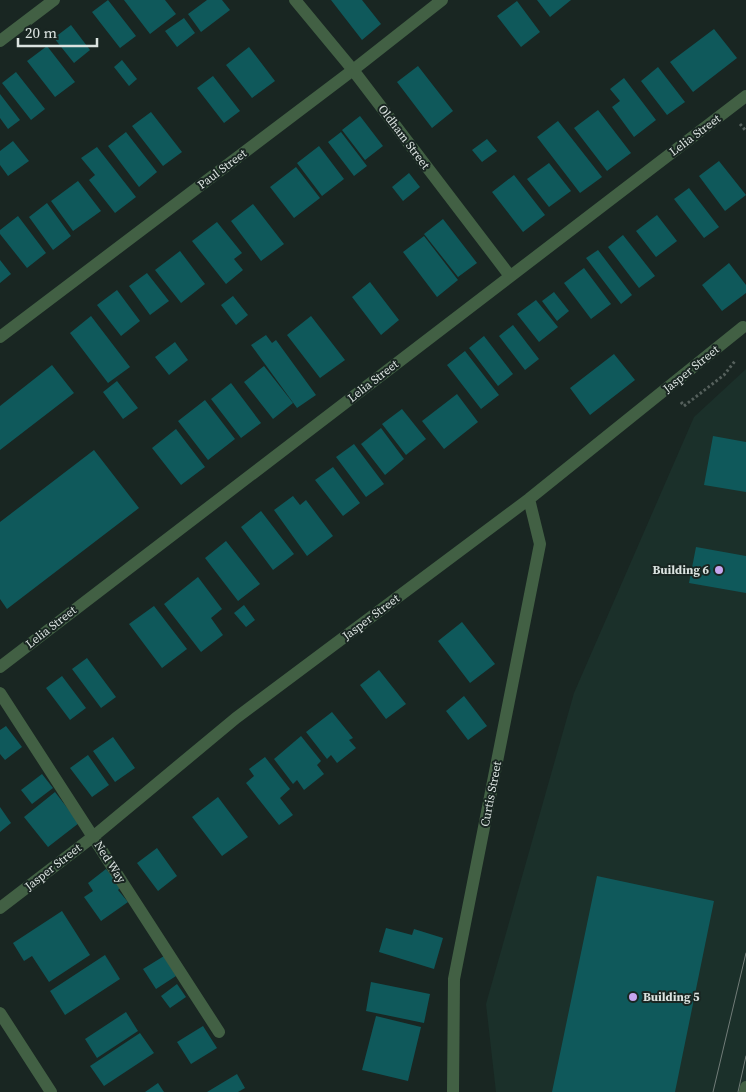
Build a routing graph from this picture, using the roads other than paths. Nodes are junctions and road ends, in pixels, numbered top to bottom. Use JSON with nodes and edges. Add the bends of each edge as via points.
{"nodes":[{"id":1,"x":54,"y":0,"type":"edge"},
{"id":2,"x":295,"y":0,"type":"edge"},
{"id":3,"x":442,"y":0,"type":"edge"},
{"id":4,"x":0,"y":41,"type":"edge"},
{"id":5,"x":353,"y":70,"type":"junction"},
{"id":6,"x":746,"y":96,"type":"edge"},
{"id":7,"x":510,"y":276,"type":"junction"},
{"id":8,"x":743,"y":327,"type":"dead end"},
{"id":9,"x":0,"y":337,"type":"edge"},
{"id":10,"x":529,"y":499,"type":"junction"},
{"id":11,"x":0,"y":667,"type":"edge"},
{"id":12,"x":0,"y":693,"type":"edge"},
{"id":13,"x":94,"y":836,"type":"junction"},
{"id":14,"x":0,"y":908,"type":"edge"},
{"id":15,"x":0,"y":1014,"type":"edge"},
{"id":16,"x":219,"y":1032,"type":"dead end"},
{"id":17,"x":746,"y":1087,"type":"edge"},
{"id":18,"x":51,"y":1092,"type":"edge"},
{"id":19,"x":453,"y":1092,"type":"edge"},
{"id":20,"x":745,"y":1092,"type":"edge"}],
"edges":[{"from":1,"to":4,"type":"street"},
{"from":2,"to":5,"type":"street","name":"Oldham Street"},
{"from":3,"to":5,"type":"street","name":"Paul Street"},
{"from":5,"to":7,"type":"street","name":"Oldham Street"},
{"from":5,"to":9,"type":"street","name":"Paul Street"},
{"from":6,"to":7,"type":"street","name":"Lelia Street"},
{"from":7,"to":11,"type":"street","name":"Lelia Street"},
{"from":8,"to":10,"type":"street","name":"Jasper Street"},
{"from":10,"to":13,"type":"street","name":"Jasper Street","via":[[236,718]]},
{"from":10,"to":19,"type":"street","name":"Curtis Street","via":[[540,544],[454,979]]},
{"from":12,"to":13,"type":"street","name":"Ned Way"},
{"from":13,"to":14,"type":"street","name":"Jasper Street"},
{"from":13,"to":16,"type":"street","name":"Ned Way"},
{"from":15,"to":18,"type":"street"},
{"from":17,"to":20,"type":"street"}]}
